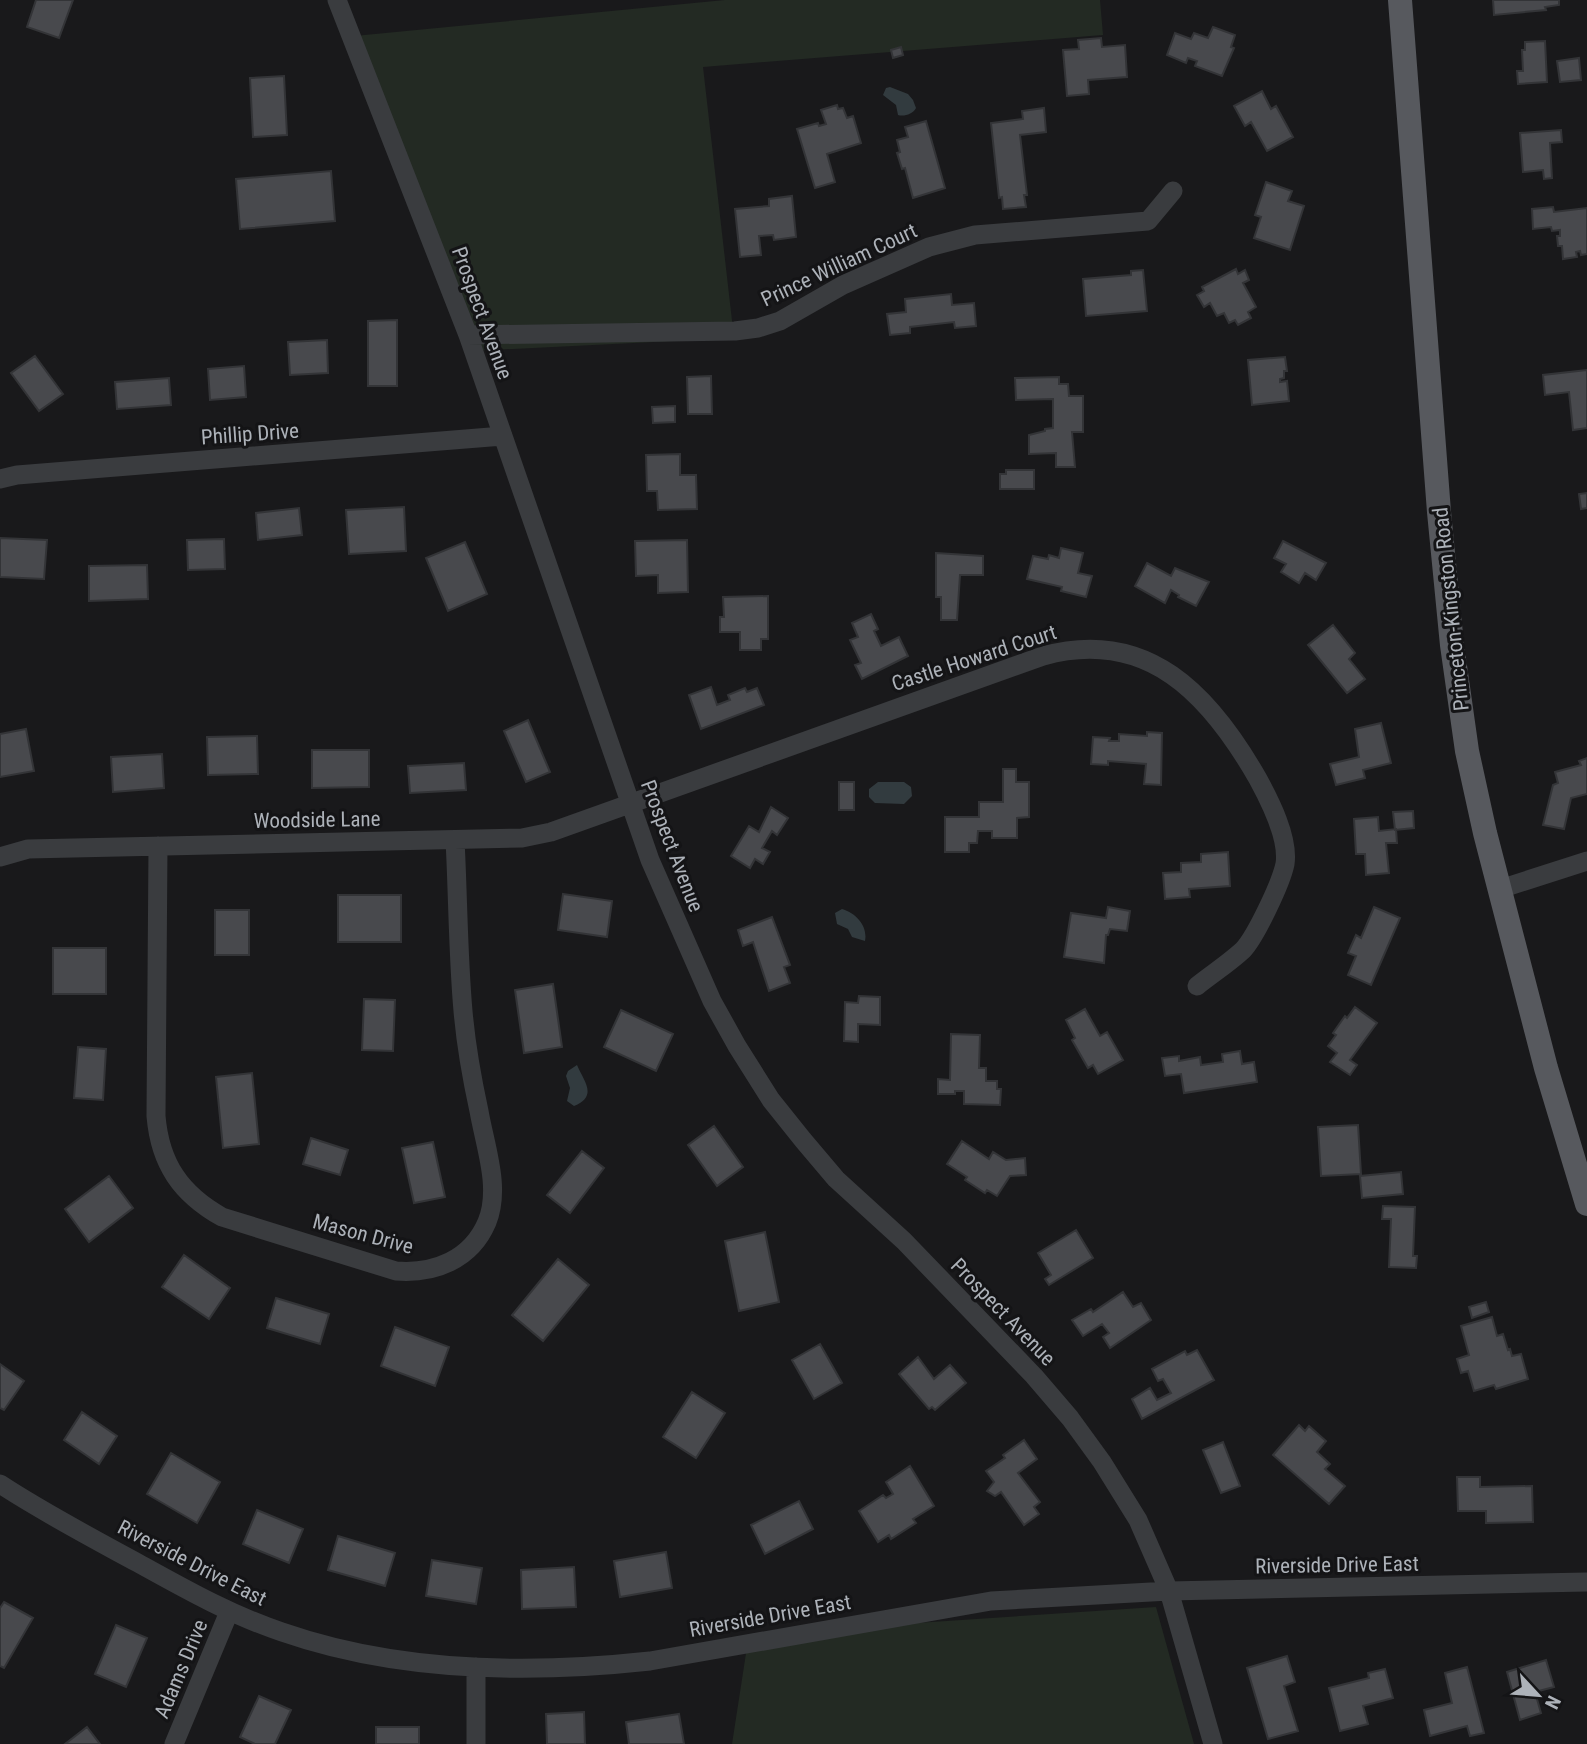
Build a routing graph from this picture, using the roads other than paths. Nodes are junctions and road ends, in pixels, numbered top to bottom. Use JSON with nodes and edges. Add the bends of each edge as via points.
{"nodes":[{"id":1,"x":337,"y":0,"type":"edge"},
{"id":2,"x":1400,"y":0,"type":"edge"},
{"id":3,"x":1173,"y":191,"type":"dead end"},
{"id":4,"x":468,"y":335,"type":"junction"},
{"id":5,"x":503,"y":436,"type":"junction"},
{"id":6,"x":0,"y":479,"type":"edge"},
{"id":7,"x":629,"y":802,"type":"junction"},
{"id":8,"x":455,"y":841,"type":"junction"},
{"id":9,"x":158,"y":846,"type":"junction"},
{"id":10,"x":0,"y":857,"type":"edge"},
{"id":11,"x":1587,"y":861,"type":"edge"},
{"id":12,"x":1500,"y":889,"type":"junction"},
{"id":13,"x":1196,"y":986,"type":"dead end"},
{"id":14,"x":1587,"y":1203,"type":"edge"},
{"id":15,"x":2,"y":1490,"type":"edge"},
{"id":16,"x":1587,"y":1582,"type":"edge"},
{"id":17,"x":1169,"y":1591,"type":"junction"},
{"id":18,"x":229,"y":1612,"type":"junction"},
{"id":19,"x":476,"y":1667,"type":"junction"},
{"id":20,"x":174,"y":1744,"type":"edge"},
{"id":21,"x":476,"y":1744,"type":"edge"},
{"id":22,"x":1213,"y":1744,"type":"edge"}],
"edges":[{"from":1,"to":4,"type":"street","name":"Prospect Avenue"},
{"from":2,"to":12,"type":"main road","name":"Princeton-Kingston Road","via":[[1452,645],[1467,751]]},
{"from":3,"to":4,"type":"street","name":"Prince William Court","via":[[1148,221],[975,235],[929,247],[758,328]]},
{"from":4,"to":5,"type":"street","name":"Prospect Avenue"},
{"from":5,"to":6,"type":"street","name":"Phillip Drive"},
{"from":5,"to":7,"type":"street","name":"Prospect Avenue"},
{"from":7,"to":8,"type":"street","name":"Woodside Lane","via":[[541,834]]},
{"from":7,"to":13,"type":"street","name":"Castle Howard Court","via":[[1043,656],[1081,649],[1134,655],[1182,681],[1210,708],[1252,769],[1280,826],[1285,862],[1273,896],[1244,948]]},
{"from":7,"to":17,"type":"street","name":"Prospect Avenue","via":[[712,1001],[771,1100],[836,1179],[922,1260],[1070,1418],[1138,1520]]},
{"from":8,"to":9,"type":"street","name":"Woodside Lane"},
{"from":8,"to":9,"type":"street","name":"Mason Drive","via":[[463,1013],[493,1185],[492,1203],[479,1237],[467,1251],[452,1262],[414,1272],[222,1217],[186,1192],[172,1174],[156,1116]]},
{"from":9,"to":10,"type":"street","name":"Woodside Lane","via":[[28,849]]},
{"from":11,"to":12,"type":"street"},
{"from":12,"to":14,"type":"main road","name":"Princeton-Kingston Road"},
{"from":15,"to":18,"type":"street","name":"Riverside Drive East"},
{"from":16,"to":17,"type":"street","name":"Riverside Drive East"},
{"from":17,"to":19,"type":"street","name":"Riverside Drive East","via":[[990,1601],[636,1662],[537,1669]]},
{"from":17,"to":22,"type":"street","name":"Prospect Avenue"},
{"from":18,"to":19,"type":"street","name":"Riverside Drive East","via":[[283,1633],[342,1648]]},
{"from":18,"to":20,"type":"street","name":"Adams Drive"},
{"from":19,"to":21,"type":"street"}]}
